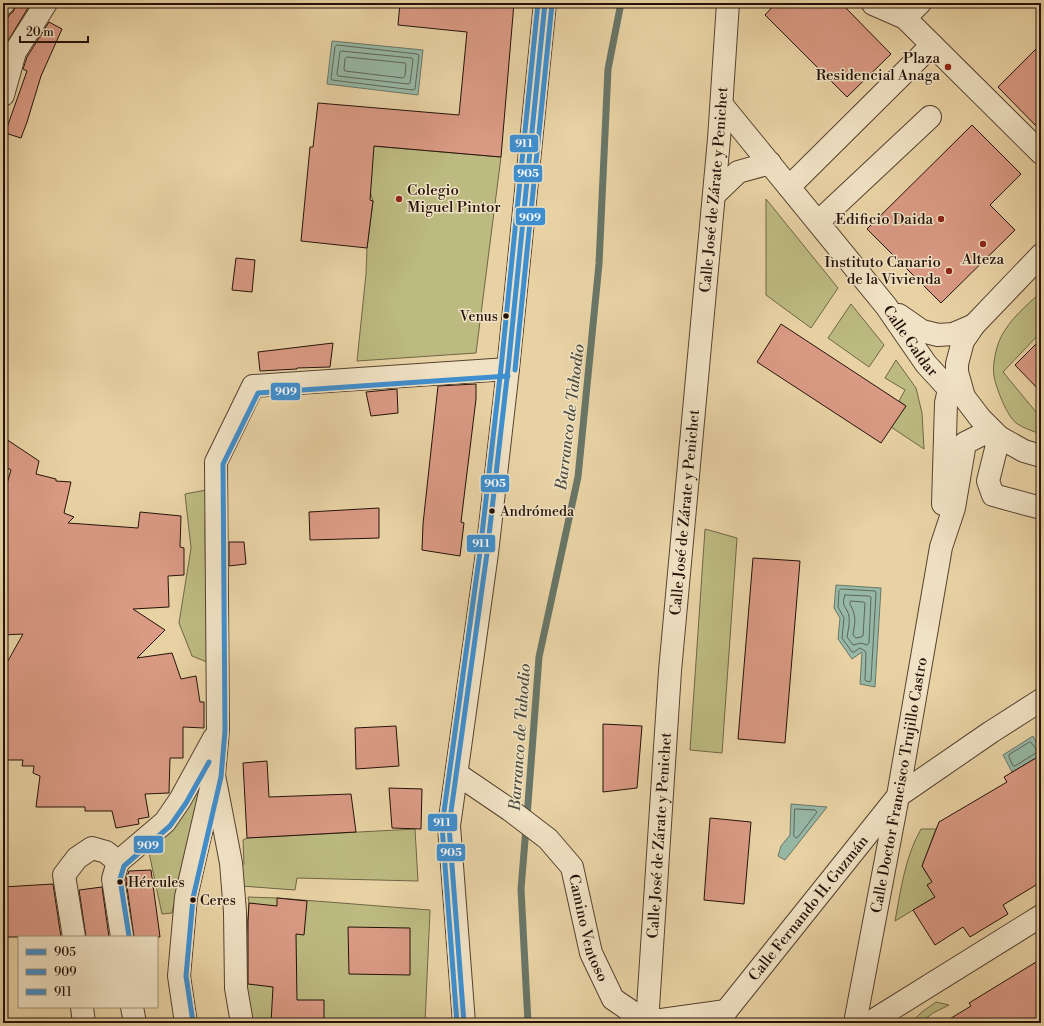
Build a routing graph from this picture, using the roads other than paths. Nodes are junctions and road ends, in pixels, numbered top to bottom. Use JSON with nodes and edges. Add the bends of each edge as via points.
{"nodes":[{"id":1,"x":46,"y":3,"type":"edge"},
{"id":2,"x":545,"y":3,"type":"edge"},
{"id":3,"x":728,"y":3,"type":"edge"},
{"id":4,"x":872,"y":4,"type":"dead end"},
{"id":5,"x":912,"y":11,"type":"edge"},
{"id":6,"x":932,"y":45,"type":"junction"},
{"id":7,"x":3,"y":95,"type":"edge"},
{"id":8,"x":722,"y":105,"type":"junction"},
{"id":9,"x":930,"y":117,"type":"dead end"},
{"id":10,"x":1041,"y":153,"type":"edge"},
{"id":11,"x":770,"y":163,"type":"junction"},
{"id":12,"x":789,"y":187,"type":"junction"},
{"id":13,"x":714,"y":195,"type":"junction"},
{"id":14,"x":818,"y":222,"type":"junction"},
{"id":15,"x":1041,"y":255,"type":"edge"},
{"id":16,"x":886,"y":306,"type":"junction"},
{"id":17,"x":974,"y":325,"type":"junction"},
{"id":18,"x":508,"y":369,"type":"junction"},
{"id":19,"x":957,"y":386,"type":"junction"},
{"id":20,"x":999,"y":437,"type":"junction"},
{"id":21,"x":1041,"y":456,"type":"edge"},
{"id":22,"x":1041,"y":508,"type":"edge"},
{"id":23,"x":941,"y":547,"type":"junction"},
{"id":24,"x":1041,"y":700,"type":"edge"},
{"id":25,"x":218,"y":730,"type":"junction"},
{"id":26,"x":457,"y":774,"type":"junction"},
{"id":27,"x":214,"y":775,"type":"junction"},
{"id":28,"x":898,"y":796,"type":"junction"},
{"id":29,"x":118,"y":862,"type":"junction"},
{"id":30,"x":1041,"y":916,"type":"edge"},
{"id":31,"x":74,"y":936,"type":"edge"},
{"id":32,"x":122,"y":936,"type":"edge"},
{"id":33,"x":82,"y":1008,"type":"edge"},
{"id":34,"x":132,"y":1008,"type":"edge"},
{"id":35,"x":720,"y":1017,"type":"edge"},
{"id":36,"x":84,"y":1023,"type":"edge"},
{"id":37,"x":135,"y":1023,"type":"edge"},
{"id":38,"x":186,"y":1023,"type":"edge"},
{"id":39,"x":242,"y":1023,"type":"edge"},
{"id":40,"x":464,"y":1023,"type":"edge"},
{"id":41,"x":647,"y":1023,"type":"edge"},
{"id":42,"x":855,"y":1023,"type":"edge"},
{"id":43,"x":869,"y":1023,"type":"edge"}],
"edges":[{"from":1,"to":7,"type":"street","via":[[14,52]]},
{"from":2,"to":18,"type":"street"},
{"from":3,"to":8,"type":"street","name":"Calle José de Zárate y Penichet"},
{"from":4,"to":5,"type":"street"},
{"from":5,"to":6,"type":"street"},
{"from":6,"to":10,"type":"street"},
{"from":6,"to":12,"type":"street"},
{"from":8,"to":11,"type":"street","name":"Calle Galdar"},
{"from":8,"to":13,"type":"street","name":"Calle José de Zárate y Penichet"},
{"from":9,"to":14,"type":"street"},
{"from":11,"to":12,"type":"street","name":"Calle Galdar"},
{"from":11,"to":13,"type":"street","via":[[738,172]]},
{"from":12,"to":14,"type":"street","name":"Calle Galdar"},
{"from":13,"to":41,"type":"street","name":"Calle José de Zárate y Penichet","via":[[670,671]]},
{"from":14,"to":16,"type":"street","name":"Calle Galdar"},
{"from":15,"to":17,"type":"street"},
{"from":16,"to":17,"type":"street","via":[[927,333],[953,334]]},
{"from":16,"to":19,"type":"street","name":"Calle Galdar","via":[[926,364]]},
{"from":17,"to":19,"type":"street","name":"Calle Doctor Francisco Trujillo Castro","via":[[963,341]]},
{"from":18,"to":25,"type":"street","via":[[254,386],[216,462]]},
{"from":18,"to":26,"type":"street","via":[[487,553]]},
{"from":19,"to":20,"type":"street","name":"Calle Galdar","via":[[980,418]]},
{"from":19,"to":23,"type":"street","name":"Calle Doctor Francisco Trujillo Castro","via":[[946,403]]},
{"from":20,"to":21,"type":"street","via":[[1024,451]]},
{"from":20,"to":22,"type":"street","via":[[988,481],[993,495]]},
{"from":20,"to":23,"type":"street","name":"Calle Doctor Francisco Trujillo Castro","via":[[983,434],[966,443],[954,508]]},
{"from":23,"to":28,"type":"street","name":"Calle Doctor Francisco Trujillo Castro"},
{"from":24,"to":28,"type":"street","name":"Calle Fernando H. Guzmán"},
{"from":25,"to":27,"type":"street"},
{"from":25,"to":29,"type":"street","via":[[180,800],[165,822]]},
{"from":26,"to":40,"type":"street","via":[[449,826]]},
{"from":26,"to":41,"type":"street","name":"Camino Ventoso","via":[[548,839],[572,867],[591,953],[613,999]]},
{"from":27,"to":38,"type":"street","via":[[186,898],[179,976]]},
{"from":27,"to":39,"type":"street","via":[[231,863],[235,912],[236,988]]},
{"from":28,"to":35,"type":"street","name":"Calle Fernando H. Guzmán"},
{"from":28,"to":42,"type":"street","name":"Calle Doctor Francisco Trujillo Castro"},
{"from":29,"to":31,"type":"street","via":[[106,852],[92,848],[77,858],[64,875]]},
{"from":29,"to":32,"type":"street","via":[[113,879]]},
{"from":30,"to":43,"type":"street"},
{"from":33,"to":36,"type":"street"},
{"from":34,"to":37,"type":"street"},
{"from":35,"to":41,"type":"street"}]}
